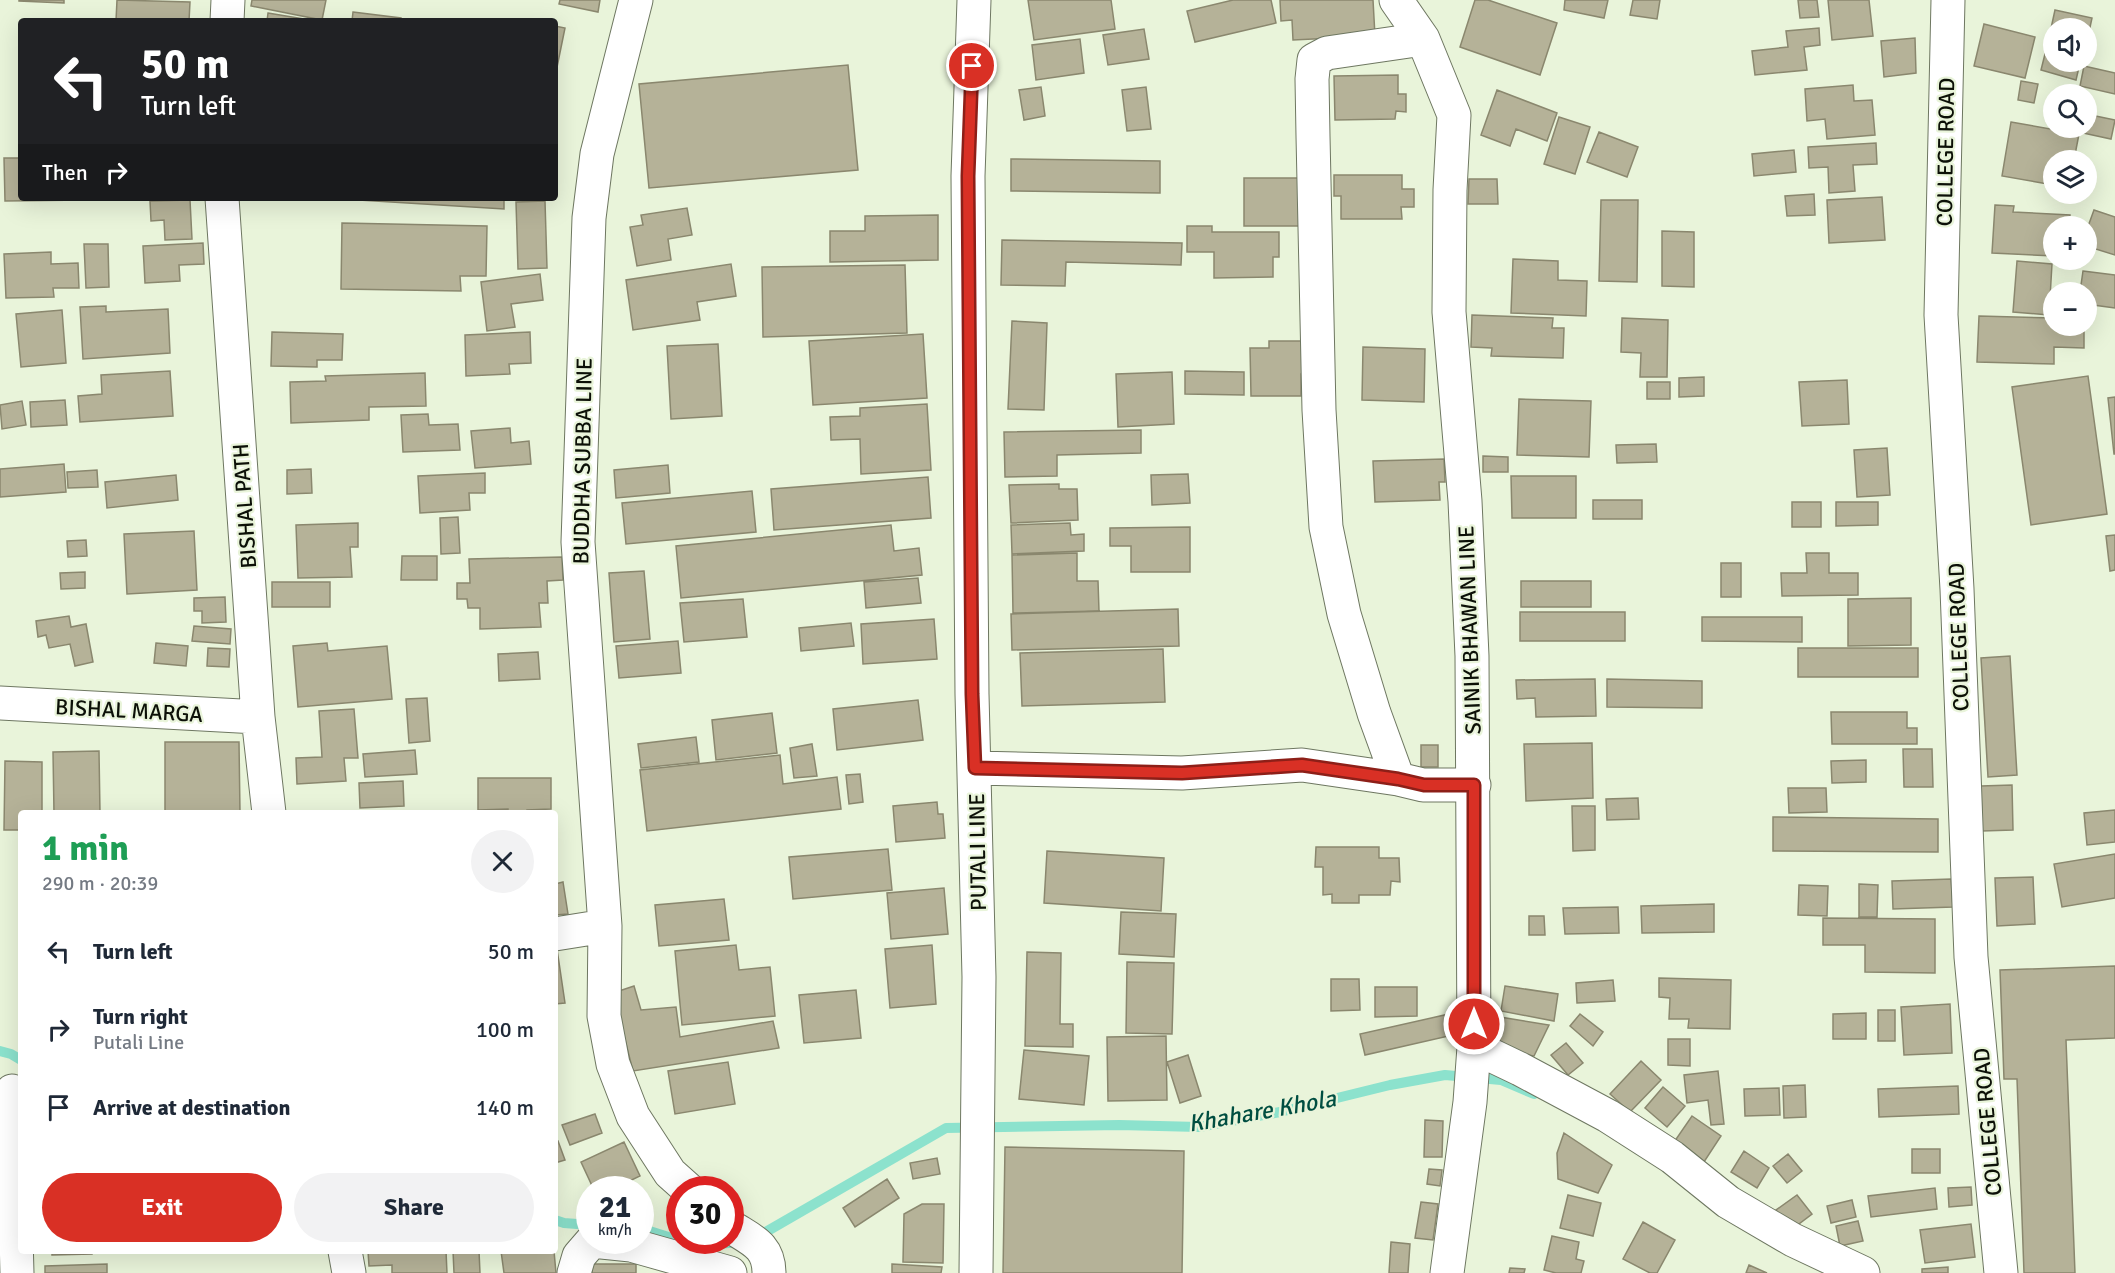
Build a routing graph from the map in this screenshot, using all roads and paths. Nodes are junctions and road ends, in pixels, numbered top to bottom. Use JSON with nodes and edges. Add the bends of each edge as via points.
{"nodes":[{"id":1,"x":228,"y":0,"type":"edge"},
{"id":2,"x":636,"y":0,"type":"edge"},
{"id":3,"x":974,"y":0,"type":"edge"},
{"id":4,"x":1396,"y":0,"type":"edge"},
{"id":5,"x":1948,"y":0,"type":"edge"},
{"id":6,"x":227,"y":18,"type":"edge"},
{"id":7,"x":1423,"y":39,"type":"junction"},
{"id":8,"x":222,"y":201,"type":"edge"},
{"id":9,"x":0,"y":703,"type":"edge"},
{"id":10,"x":258,"y":717,"type":"junction"},
{"id":11,"x":975,"y":768,"type":"junction"},
{"id":12,"x":1398,"y":779,"type":"junction"},
{"id":13,"x":1474,"y":785,"type":"junction"},
{"id":14,"x":269,"y":810,"type":"edge"},
{"id":15,"x":605,"y":926,"type":"junction"},
{"id":16,"x":558,"y":934,"type":"edge"},
{"id":17,"x":1474,"y":1055,"type":"junction"},
{"id":18,"x":12,"y":1091,"type":"dead end"},
{"id":19,"x":673,"y":1176,"type":"edge"},
{"id":20,"x":744,"y":1240,"type":"edge"},
{"id":21,"x":346,"y":1254,"type":"edge"},
{"id":22,"x":766,"y":1261,"type":"edge"},
{"id":23,"x":17,"y":1273,"type":"edge"},
{"id":24,"x":350,"y":1273,"type":"edge"},
{"id":25,"x":574,"y":1273,"type":"edge"},
{"id":26,"x":730,"y":1273,"type":"edge"},
{"id":27,"x":976,"y":1273,"type":"edge"},
{"id":28,"x":1447,"y":1273,"type":"edge"},
{"id":29,"x":1863,"y":1273,"type":"edge"},
{"id":30,"x":2001,"y":1273,"type":"edge"}],
"edges":[{"from":1,"to":6,"type":"street"},
{"from":2,"to":15,"type":"street","name":"BUDDHA SUBBA LINE","via":[[597,154],[588,229],[578,542]]},
{"from":3,"to":11,"type":"street","name":"PUTALI LINE","via":[[968,176]]},
{"from":4,"to":7,"type":"street","name":"SAINIK BHAWAN LINE"},
{"from":5,"to":30,"type":"street","name":"COLLEGE ROAD","via":[[1941,315],[1957,589],[1971,957]]},
{"from":7,"to":12,"type":"street","via":[[1327,53],[1314,60],[1312,79],[1319,410],[1326,527],[1344,614]]},
{"from":7,"to":13,"type":"street","name":"SAINIK BHAWAN LINE","via":[[1454,115],[1449,312],[1465,501]]},
{"from":8,"to":10,"type":"street","name":"BISHAL PATH"},
{"from":9,"to":10,"type":"street","name":"BISHAL MARGA"},
{"from":10,"to":14,"type":"street","name":"BISHAL PATH"},
{"from":11,"to":12,"type":"street","via":[[1182,773],[1302,765]]},
{"from":11,"to":27,"type":"street","name":"PUTALI LINE","via":[[979,977]]},
{"from":12,"to":13,"type":"street","via":[[1424,785]]},
{"from":13,"to":17,"type":"street","name":"SAINIK BHAWAN LINE"},
{"from":15,"to":16,"type":"street"},
{"from":15,"to":19,"type":"street","name":"BUDDHA SUBBA LINE","via":[[604,1016],[613,1064],[633,1116]]},
{"from":17,"to":28,"type":"street","name":"SAINIK BHAWAN LINE"},
{"from":17,"to":29,"type":"street","via":[[1521,1068],[1608,1116],[1672,1157],[1728,1202],[1793,1240]]},
{"from":18,"to":23,"type":"street"},
{"from":20,"to":22,"type":"street"},
{"from":21,"to":24,"type":"street"},
{"from":25,"to":26,"type":"street","via":[[579,1256],[592,1241],[631,1245]]}]}
